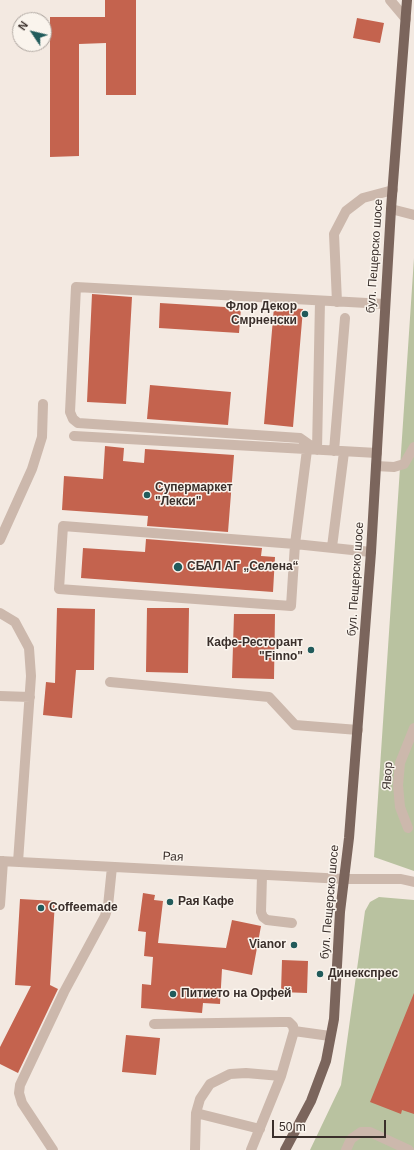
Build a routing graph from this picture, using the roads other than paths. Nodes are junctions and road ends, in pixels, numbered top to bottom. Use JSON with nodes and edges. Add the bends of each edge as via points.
{"nodes":[{"id":1,"x":390,"y":0,"type":"edge"},
{"id":2,"x":407,"y":0,"type":"edge"},
{"id":3,"x":406,"y":18,"type":"junction"},
{"id":4,"x":392,"y":190,"type":"junction"},
{"id":5,"x":391,"y":209,"type":"junction"},
{"id":6,"x":414,"y":215,"type":"edge"},
{"id":7,"x":320,"y":301,"type":"junction"},
{"id":8,"x":337,"y":302,"type":"junction"},
{"id":9,"x":385,"y":304,"type":"junction"},
{"id":10,"x":345,"y":318,"type":"dead end"},
{"id":11,"x":43,"y":404,"type":"dead end"},
{"id":12,"x":74,"y":436,"type":"dead end"},
{"id":13,"x":414,"y":447,"type":"edge"},
{"id":14,"x":312,"y":450,"type":"junction"},
{"id":15,"x":339,"y":452,"type":"junction"},
{"id":16,"x":377,"y":453,"type":"junction"},
{"id":17,"x":376,"y":466,"type":"junction"},
{"id":18,"x":0,"y":540,"type":"edge"},
{"id":19,"x":295,"y":544,"type":"junction"},
{"id":20,"x":332,"y":547,"type":"junction"},
{"id":21,"x":371,"y":552,"type":"junction"},
{"id":22,"x":0,"y":613,"type":"edge"},
{"id":23,"x":110,"y":682,"type":"dead end"},
{"id":24,"x":0,"y":696,"type":"edge"},
{"id":25,"x":30,"y":697,"type":"junction"},
{"id":26,"x":414,"y":728,"type":"edge"},
{"id":27,"x":358,"y":730,"type":"junction"},
{"id":28,"x":408,"y":828,"type":"dead end"},
{"id":29,"x":1,"y":861,"type":"edge"},
{"id":30,"x":18,"y":862,"type":"junction"},
{"id":31,"x":112,"y":867,"type":"junction"},
{"id":32,"x":262,"y":874,"type":"junction"},
{"id":33,"x":344,"y":879,"type":"junction"},
{"id":34,"x":414,"y":882,"type":"edge"},
{"id":35,"x":0,"y":905,"type":"edge"},
{"id":36,"x":292,"y":922,"type":"dead end"},
{"id":37,"x":154,"y":1024,"type":"dead end"},
{"id":38,"x":294,"y":1031,"type":"junction"},
{"id":39,"x":330,"y":1036,"type":"junction"},
{"id":40,"x":281,"y":1076,"type":"junction"},
{"id":41,"x":196,"y":1113,"type":"junction"},
{"id":42,"x":260,"y":1129,"type":"junction"},
{"id":43,"x":53,"y":1150,"type":"edge"},
{"id":44,"x":195,"y":1150,"type":"edge"},
{"id":45,"x":251,"y":1150,"type":"edge"},
{"id":46,"x":286,"y":1150,"type":"edge"},
{"id":47,"x":346,"y":1150,"type":"edge"},
{"id":48,"x":410,"y":1150,"type":"edge"}],
"edges":[{"from":1,"to":3,"type":"street"},
{"from":2,"to":3,"type":"main road","name":"бул. Пещерско шосе"},
{"from":3,"to":4,"type":"main road","name":"бул. Пещерско шосе"},
{"from":4,"to":5,"type":"main road","name":"бул. Пещерско шосе"},
{"from":4,"to":8,"type":"street","via":[[363,198],[346,211],[334,234]]},
{"from":5,"to":6,"type":"street"},
{"from":5,"to":9,"type":"main road","name":"бул. Пещерско шосе"},
{"from":7,"to":8,"type":"street"},
{"from":7,"to":14,"type":"street"},
{"from":7,"to":14,"type":"street","via":[[76,287],[70,412],[78,423],[300,438]]},
{"from":8,"to":9,"type":"street"},
{"from":9,"to":16,"type":"main road","name":"бул. Пещерско шосе"},
{"from":10,"to":15,"type":"street"},
{"from":11,"to":18,"type":"street","via":[[42,437],[32,469]]},
{"from":12,"to":14,"type":"street"},
{"from":13,"to":17,"type":"street","via":[[404,464],[394,467]]},
{"from":14,"to":15,"type":"street"},
{"from":14,"to":19,"type":"street"},
{"from":15,"to":16,"type":"street"},
{"from":15,"to":20,"type":"street"},
{"from":16,"to":17,"type":"main road","name":"бул. Пещерско шосе"},
{"from":17,"to":21,"type":"main road","name":"бул. Пещерско шосе"},
{"from":19,"to":19,"type":"street","via":[[62,526],[59,589],[291,606]]},
{"from":19,"to":20,"type":"street"},
{"from":20,"to":21,"type":"street"},
{"from":21,"to":27,"type":"main road","name":"бул. Пещерско шосе"},
{"from":22,"to":25,"type":"street","via":[[15,622],[30,648]]},
{"from":23,"to":27,"type":"street","via":[[269,697],[295,725]]},
{"from":24,"to":25,"type":"street"},
{"from":25,"to":30,"type":"street"},
{"from":26,"to":28,"type":"street","name":"Явор","via":[[400,763],[398,785],[400,807]]},
{"from":27,"to":33,"type":"main road","name":"бул. Пещерско шосе"},
{"from":29,"to":30,"type":"street","name":"Рая"},
{"from":29,"to":35,"type":"street"},
{"from":30,"to":31,"type":"street","name":"Рая"},
{"from":31,"to":32,"type":"street","name":"Рая"},
{"from":31,"to":43,"type":"street","via":[[105,916],[64,992],[20,1085],[22,1103]]},
{"from":32,"to":33,"type":"street","name":"Рая"},
{"from":32,"to":36,"type":"street","via":[[263,917],[266,920]]},
{"from":33,"to":34,"type":"street"},
{"from":33,"to":39,"type":"main road","name":"бул. Пещерско шосе","via":[[339,920],[334,1019]]},
{"from":37,"to":38,"type":"street","via":[[288,1022]]},
{"from":38,"to":39,"type":"street"},
{"from":38,"to":40,"type":"street"},
{"from":39,"to":46,"type":"main road","name":"бул. Пещерско шосе","via":[[326,1061],[311,1101]]},
{"from":40,"to":41,"type":"street","via":[[230,1074],[210,1084],[200,1099]]},
{"from":40,"to":42,"type":"street"},
{"from":41,"to":42,"type":"street"},
{"from":41,"to":44,"type":"street"},
{"from":42,"to":45,"type":"street"},
{"from":47,"to":48,"type":"street","via":[[351,1138],[360,1132],[370,1132]]}]}
